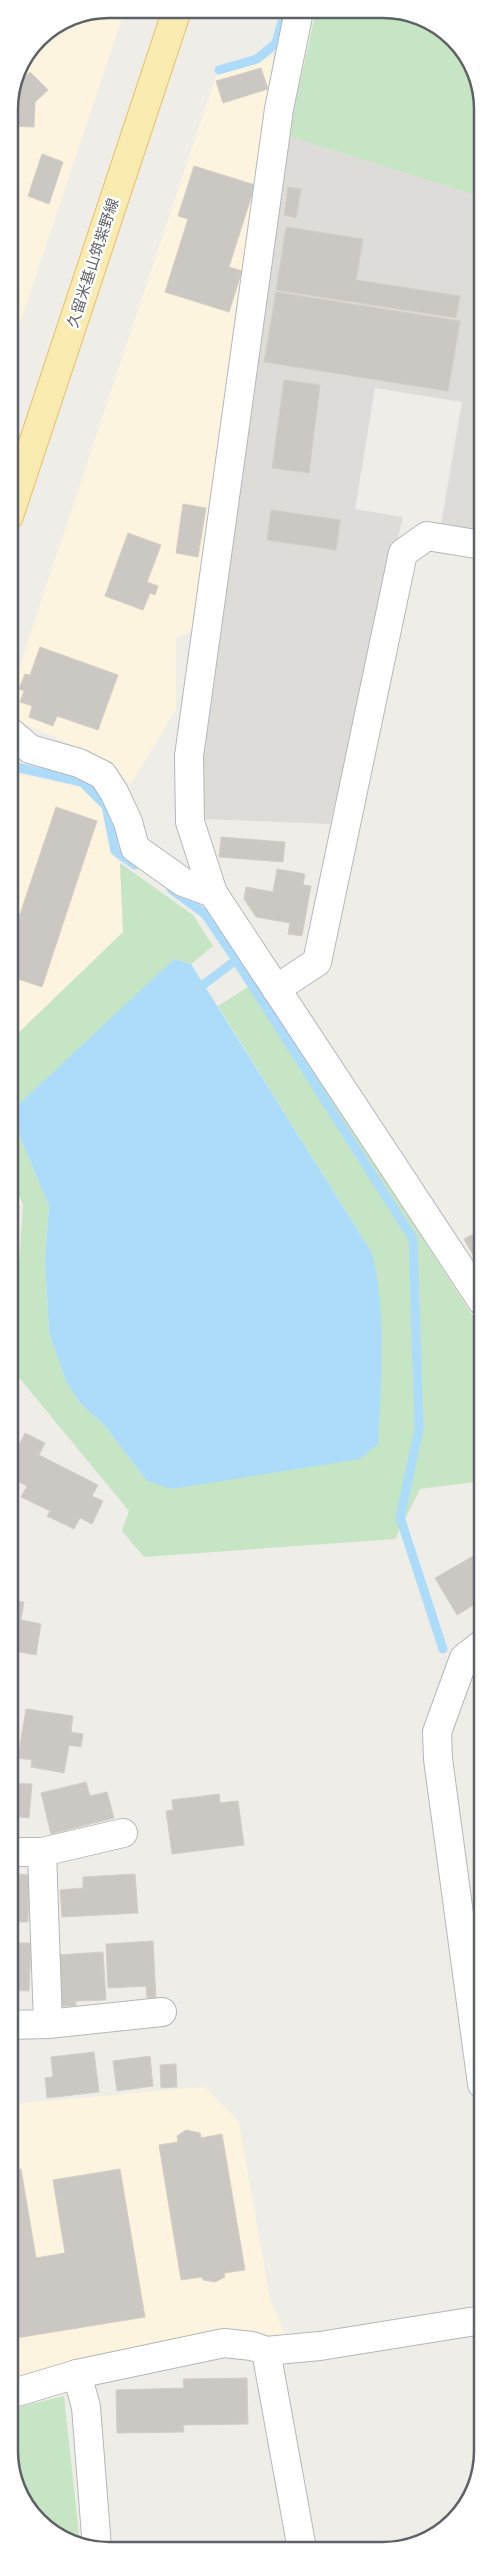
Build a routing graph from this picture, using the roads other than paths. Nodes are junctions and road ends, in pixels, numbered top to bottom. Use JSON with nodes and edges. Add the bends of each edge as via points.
{"nodes":[{"id":1,"x":174,"y":18,"type":"edge"},
{"id":2,"x":298,"y":18,"type":"edge"},
{"id":3,"x":18,"y":489,"type":"edge"},
{"id":4,"x":474,"y":544,"type":"edge"},
{"id":5,"x":18,"y":739,"type":"edge"},
{"id":6,"x":213,"y":893,"type":"junction"},
{"id":7,"x":276,"y":989,"type":"junction"},
{"id":8,"x":474,"y":1289,"type":"edge"},
{"id":9,"x":474,"y":1650,"type":"edge"},
{"id":10,"x":124,"y":1833,"type":"dead end"},
{"id":11,"x":18,"y":1852,"type":"edge"},
{"id":12,"x":42,"y":1852,"type":"junction"},
{"id":13,"x":162,"y":2012,"type":"dead end"},
{"id":14,"x":48,"y":2024,"type":"junction"},
{"id":15,"x":18,"y":2025,"type":"edge"},
{"id":16,"x":474,"y":2025,"type":"edge"},
{"id":17,"x":474,"y":2321,"type":"edge"},
{"id":18,"x":266,"y":2351,"type":"junction"},
{"id":19,"x":77,"y":2374,"type":"junction"},
{"id":20,"x":18,"y":2392,"type":"edge"},
{"id":21,"x":96,"y":2541,"type":"edge"},
{"id":22,"x":301,"y":2542,"type":"edge"}],
"edges":[{"from":1,"to":3,"type":"main road","name":"久留米基山筑紫野線"},
{"from":2,"to":6,"type":"street","via":[[279,109],[189,756],[190,822]]},
{"from":4,"to":7,"type":"street","via":[[428,536],[403,553],[317,962]]},
{"from":5,"to":6,"type":"street","via":[[30,749],[78,763],[103,775],[128,822],[135,848],[183,882]]},
{"from":6,"to":7,"type":"street"},
{"from":7,"to":8,"type":"street"},
{"from":9,"to":16,"type":"street","via":[[464,1658],[437,1732]]},
{"from":10,"to":12,"type":"street"},
{"from":11,"to":12,"type":"street"},
{"from":12,"to":14,"type":"street"},
{"from":13,"to":14,"type":"street"},
{"from":14,"to":15,"type":"street"},
{"from":17,"to":18,"type":"street","via":[[320,2346]]},
{"from":18,"to":19,"type":"street","via":[[224,2343]]},
{"from":18,"to":22,"type":"street"},
{"from":19,"to":20,"type":"street"},
{"from":19,"to":21,"type":"street","via":[[86,2407]]}]}
